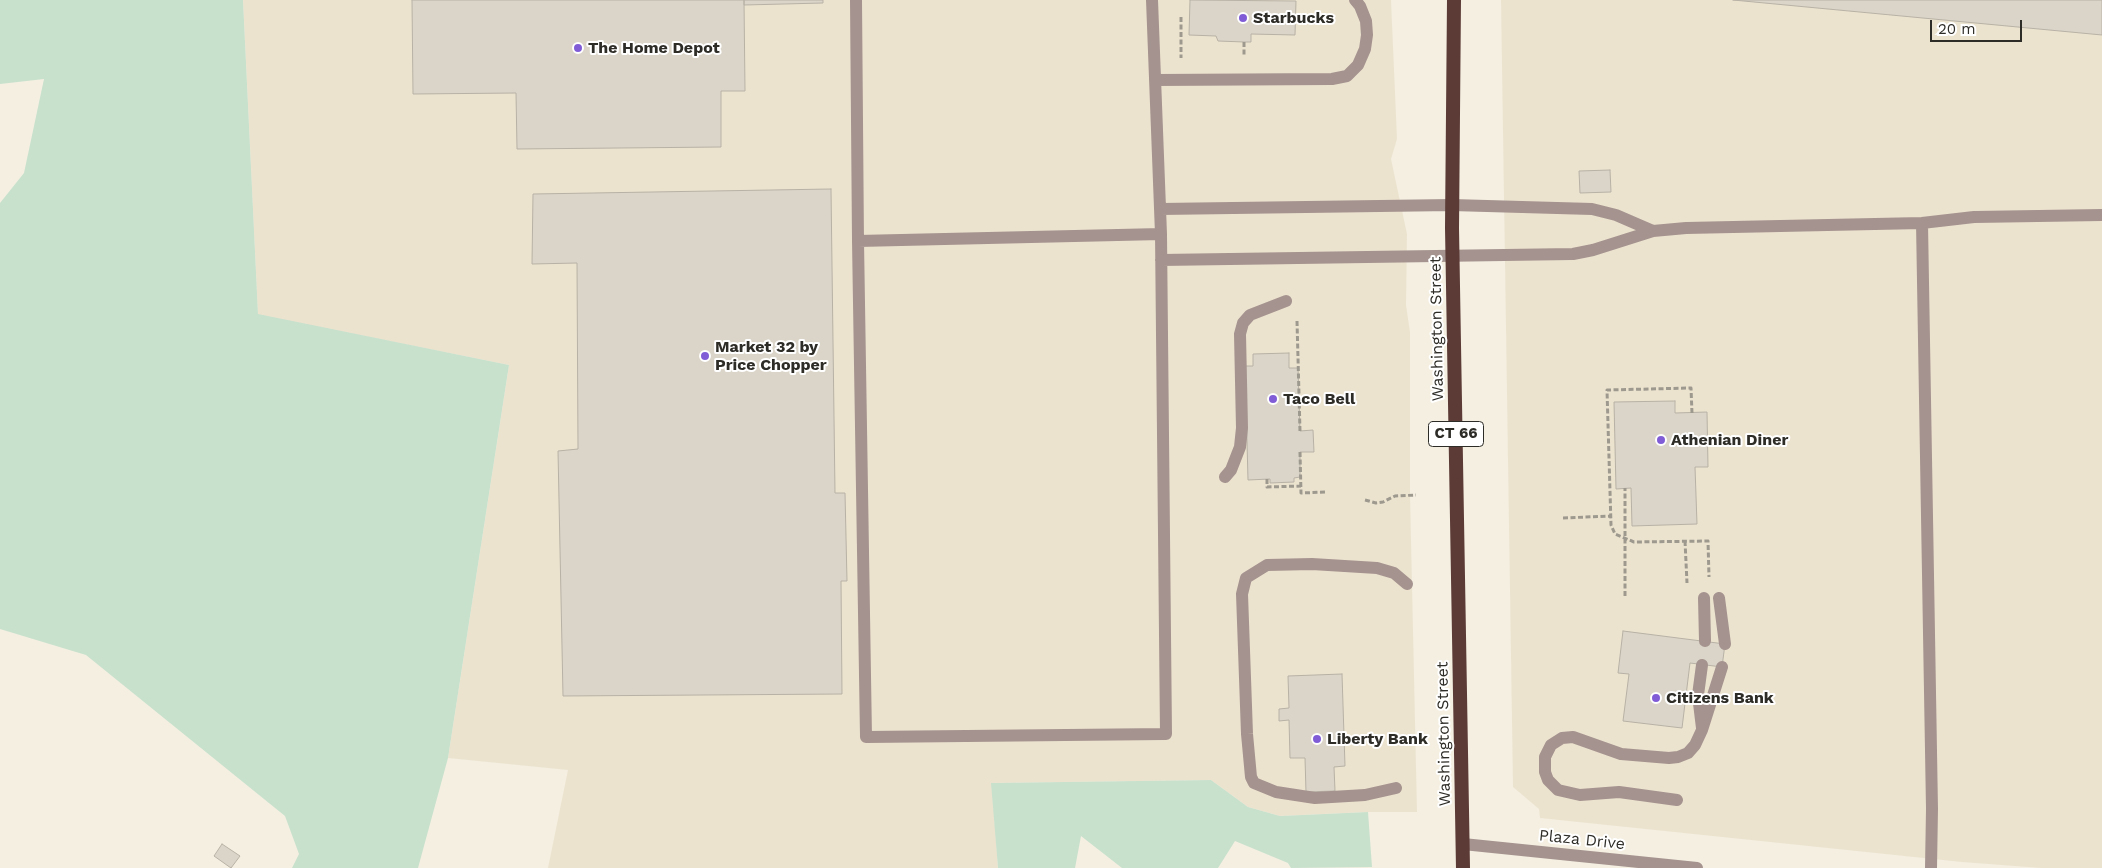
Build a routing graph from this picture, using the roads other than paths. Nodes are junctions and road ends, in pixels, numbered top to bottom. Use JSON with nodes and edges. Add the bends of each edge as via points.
{"nodes":[{"id":1,"x":856,"y":0,"type":"edge"},
{"id":2,"x":1152,"y":0,"type":"edge"},
{"id":3,"x":1355,"y":0,"type":"edge"},
{"id":4,"x":1454,"y":0,"type":"edge"},
{"id":5,"x":1156,"y":80,"type":"junction"},
{"id":6,"x":1452,"y":205,"type":"junction"},
{"id":7,"x":1160,"y":209,"type":"junction"},
{"id":8,"x":2102,"y":215,"type":"edge"},
{"id":9,"x":1922,"y":222,"type":"junction"},
{"id":10,"x":1654,"y":231,"type":"junction"},
{"id":11,"x":1161,"y":234,"type":"junction"},
{"id":12,"x":858,"y":241,"type":"junction"},
{"id":13,"x":1453,"y":256,"type":"junction"},
{"id":14,"x":1161,"y":260,"type":"junction"},
{"id":15,"x":1286,"y":301,"type":"dead end"},
{"id":16,"x":1225,"y":477,"type":"dead end"},
{"id":17,"x":1407,"y":584,"type":"dead end"},
{"id":18,"x":1704,"y":598,"type":"dead end"},
{"id":19,"x":1718,"y":598,"type":"dead end"},
{"id":20,"x":1705,"y":641,"type":"dead end"},
{"id":21,"x":1725,"y":644,"type":"dead end"},
{"id":22,"x":1702,"y":665,"type":"dead end"},
{"id":23,"x":1722,"y":667,"type":"dead end"},
{"id":24,"x":1702,"y":730,"type":"junction"},
{"id":25,"x":1396,"y":788,"type":"dead end"},
{"id":26,"x":1677,"y":800,"type":"dead end"},
{"id":27,"x":1463,"y":844,"type":"junction"},
{"id":28,"x":1463,"y":868,"type":"edge"},
{"id":29,"x":1697,"y":868,"type":"edge"},
{"id":30,"x":1931,"y":868,"type":"edge"}],
"edges":[{"from":1,"to":12,"type":"street"},
{"from":2,"to":5,"type":"street"},
{"from":3,"to":5,"type":"street","via":[[1366,21],[1367,35],[1358,65],[1347,76],[1332,79]]},
{"from":4,"to":6,"type":"highway","name":"Washington Street","number":"CT 66"},
{"from":5,"to":7,"type":"street"},
{"from":6,"to":7,"type":"street"},
{"from":6,"to":10,"type":"street","via":[[1592,209]]},
{"from":6,"to":13,"type":"highway","name":"Washington Street","number":"CT 66"},
{"from":7,"to":11,"type":"street"},
{"from":8,"to":9,"type":"street","via":[[1974,217]]},
{"from":9,"to":10,"type":"street"},
{"from":9,"to":30,"type":"street"},
{"from":10,"to":13,"type":"street","via":[[1572,254]]},
{"from":11,"to":12,"type":"street"},
{"from":11,"to":14,"type":"street"},
{"from":12,"to":14,"type":"street","via":[[866,737],[1166,734]]},
{"from":13,"to":14,"type":"street"},
{"from":13,"to":27,"type":"highway","name":"Washington Street","number":"CT 66"},
{"from":15,"to":16,"type":"street","via":[[1250,315],[1243,323],[1240,334],[1240,447]]},
{"from":17,"to":25,"type":"street","via":[[1394,573],[1377,568],[1267,564],[1246,578],[1242,594],[1247,734],[1254,783],[1276,792],[1315,798],[1365,795]]},
{"from":18,"to":20,"type":"street"},
{"from":19,"to":21,"type":"street"},
{"from":22,"to":24,"type":"street","via":[[1698,695]]},
{"from":23,"to":24,"type":"street"},
{"from":24,"to":26,"type":"street","via":[[1691,749],[1678,757],[1621,754],[1573,736],[1551,745],[1545,757],[1548,780],[1558,790],[1580,795],[1620,792]]},
{"from":27,"to":28,"type":"highway","name":"Washington Street","number":"CT 66"},
{"from":27,"to":29,"type":"street","name":"Plaza Drive"}]}
